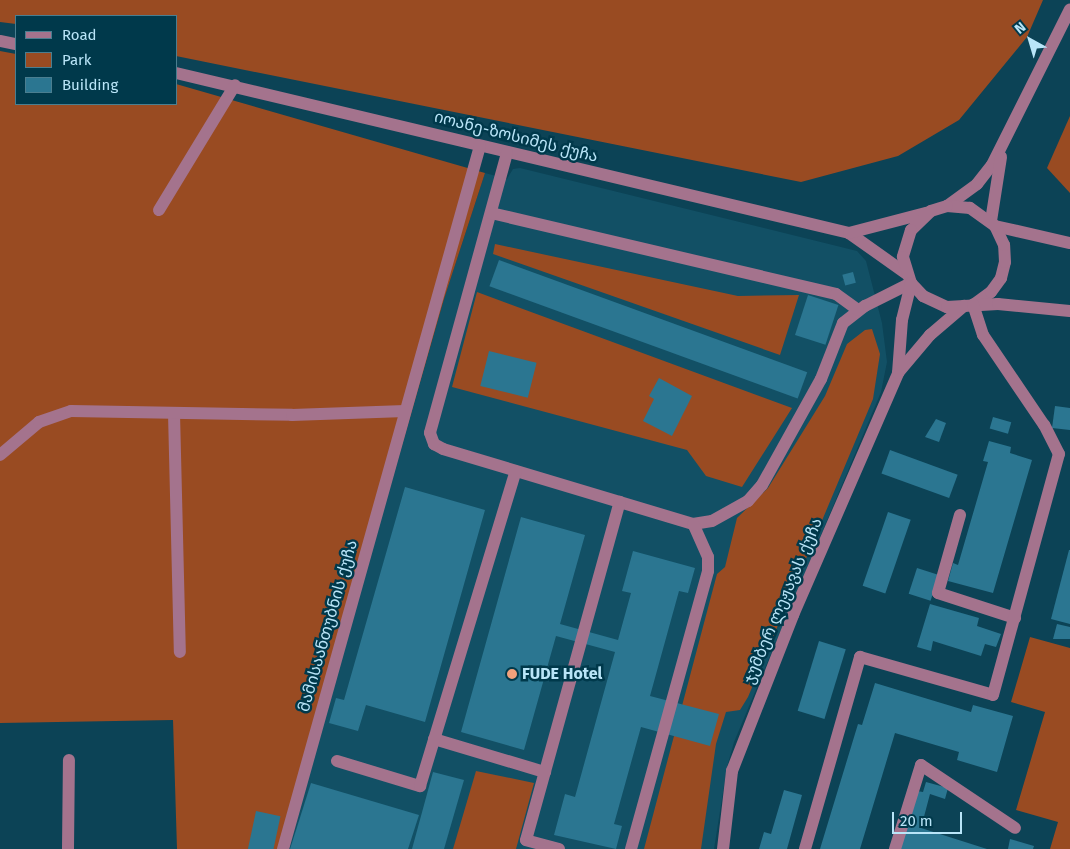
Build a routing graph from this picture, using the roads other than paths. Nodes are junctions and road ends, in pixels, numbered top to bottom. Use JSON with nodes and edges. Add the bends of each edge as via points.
{"nodes":[{"id":1,"x":1070,"y":9,"type":"edge"},
{"id":2,"x":0,"y":41,"type":"edge"},
{"id":3,"x":15,"y":44,"type":"edge"},
{"id":4,"x":178,"y":73,"type":"edge"},
{"id":5,"x":235,"y":85,"type":"junction"},
{"id":6,"x":1007,"y":138,"type":"junction"},
{"id":7,"x":480,"y":146,"type":"junction"},
{"id":8,"x":507,"y":153,"type":"junction"},
{"id":9,"x":947,"y":206,"type":"junction"},
{"id":10,"x":159,"y":210,"type":"dead end"},
{"id":11,"x":931,"y":211,"type":"junction"},
{"id":12,"x":491,"y":213,"type":"junction"},
{"id":13,"x":993,"y":223,"type":"junction"},
{"id":14,"x":849,"y":232,"type":"junction"},
{"id":15,"x":1070,"y":243,"type":"edge"},
{"id":16,"x":909,"y":279,"type":"junction"},
{"id":17,"x":969,"y":306,"type":"junction"},
{"id":18,"x":858,"y":310,"type":"junction"},
{"id":19,"x":1070,"y":312,"type":"edge"},
{"id":20,"x":898,"y":373,"type":"junction"},
{"id":21,"x":406,"y":412,"type":"junction"},
{"id":22,"x":174,"y":413,"type":"junction"},
{"id":23,"x":0,"y":455,"type":"edge"},
{"id":24,"x":516,"y":471,"type":"junction"},
{"id":25,"x":620,"y":502,"type":"junction"},
{"id":26,"x":960,"y":515,"type":"dead end"},
{"id":27,"x":693,"y":524,"type":"junction"},
{"id":28,"x":1015,"y":618,"type":"junction"},
{"id":29,"x":180,"y":652,"type":"dead end"},
{"id":30,"x":434,"y":739,"type":"junction"},
{"id":31,"x":69,"y":760,"type":"dead end"},
{"id":32,"x":337,"y":761,"type":"dead end"},
{"id":33,"x":545,"y":772,"type":"junction"},
{"id":34,"x":1015,"y":828,"type":"dead end"},
{"id":35,"x":68,"y":849,"type":"edge"},
{"id":36,"x":282,"y":849,"type":"edge"},
{"id":37,"x":559,"y":849,"type":"edge"},
{"id":38,"x":631,"y":849,"type":"edge"},
{"id":39,"x":723,"y":849,"type":"edge"},
{"id":40,"x":805,"y":849,"type":"edge"},
{"id":41,"x":895,"y":849,"type":"edge"}],
"edges":[{"from":1,"to":6,"type":"street"},
{"from":2,"to":3,"type":"street"},
{"from":4,"to":5,"type":"street","name":"იოანე-ზოსიმეს ქუჩა"},
{"from":5,"to":7,"type":"street","name":"იოანე-ზოსიმეს ქუჩა"},
{"from":5,"to":10,"type":"street"},
{"from":6,"to":9,"type":"street","via":[[976,184]]},
{"from":6,"to":13,"type":"street","via":[[995,180]]},
{"from":7,"to":8,"type":"street","name":"იოანე-ზოსიმეს ქუჩა"},
{"from":7,"to":21,"type":"street","name":"მამისაანთუბნის ქუჩა"},
{"from":8,"to":12,"type":"street"},
{"from":8,"to":14,"type":"street","name":"იოანე-ზოსიმეს ქუჩა"},
{"from":9,"to":11,"type":"street"},
{"from":9,"to":13,"type":"street","via":[[970,208]]},
{"from":11,"to":14,"type":"street","name":"იოანე-ზოსიმეს ქუჩა"},
{"from":11,"to":16,"type":"street","via":[[911,230],[906,243],[903,257]]},
{"from":12,"to":18,"type":"street","via":[[836,294]]},
{"from":12,"to":24,"type":"street","via":[[430,434],[434,444],[443,449]]},
{"from":13,"to":15,"type":"street"},
{"from":13,"to":17,"type":"street","via":[[1004,245],[1003,270],[992,292]]},
{"from":14,"to":16,"type":"street","name":"იოანე-ზოსიმეს ქუჩა"},
{"from":16,"to":17,"type":"street","via":[[930,302],[947,307]]},
{"from":16,"to":18,"type":"street"},
{"from":16,"to":20,"type":"street","name":"ჯუმბერ ლეჟავას ქუჩა"},
{"from":17,"to":19,"type":"street"},
{"from":17,"to":20,"type":"street","name":"ჯუმბერ ლეჟავას ქუჩა","via":[[930,335]]},
{"from":17,"to":28,"type":"street","via":[[983,336],[1044,425],[1059,454]]},
{"from":18,"to":27,"type":"street","via":[[843,322],[821,379],[762,485],[733,512],[712,521]]},
{"from":20,"to":39,"type":"street","name":"ჯუმბერ ლეჟავას ქუჩა","via":[[793,615],[732,772]]},
{"from":21,"to":22,"type":"street","via":[[292,415]]},
{"from":21,"to":36,"type":"street","name":"მამისაანთუბნის ქუჩა"},
{"from":22,"to":23,"type":"street","via":[[71,411],[39,422]]},
{"from":22,"to":29,"type":"street"},
{"from":24,"to":25,"type":"street"},
{"from":24,"to":30,"type":"street"},
{"from":25,"to":27,"type":"street"},
{"from":25,"to":33,"type":"street"},
{"from":26,"to":28,"type":"street","via":[[938,593]]},
{"from":27,"to":38,"type":"street","via":[[708,557],[708,571]]},
{"from":28,"to":40,"type":"street","via":[[992,695],[860,657]]},
{"from":30,"to":32,"type":"street","via":[[420,786]]},
{"from":30,"to":33,"type":"street"},
{"from":31,"to":35,"type":"street"},
{"from":33,"to":37,"type":"street","via":[[526,840]]},
{"from":34,"to":41,"type":"street","via":[[921,765]]}]}
